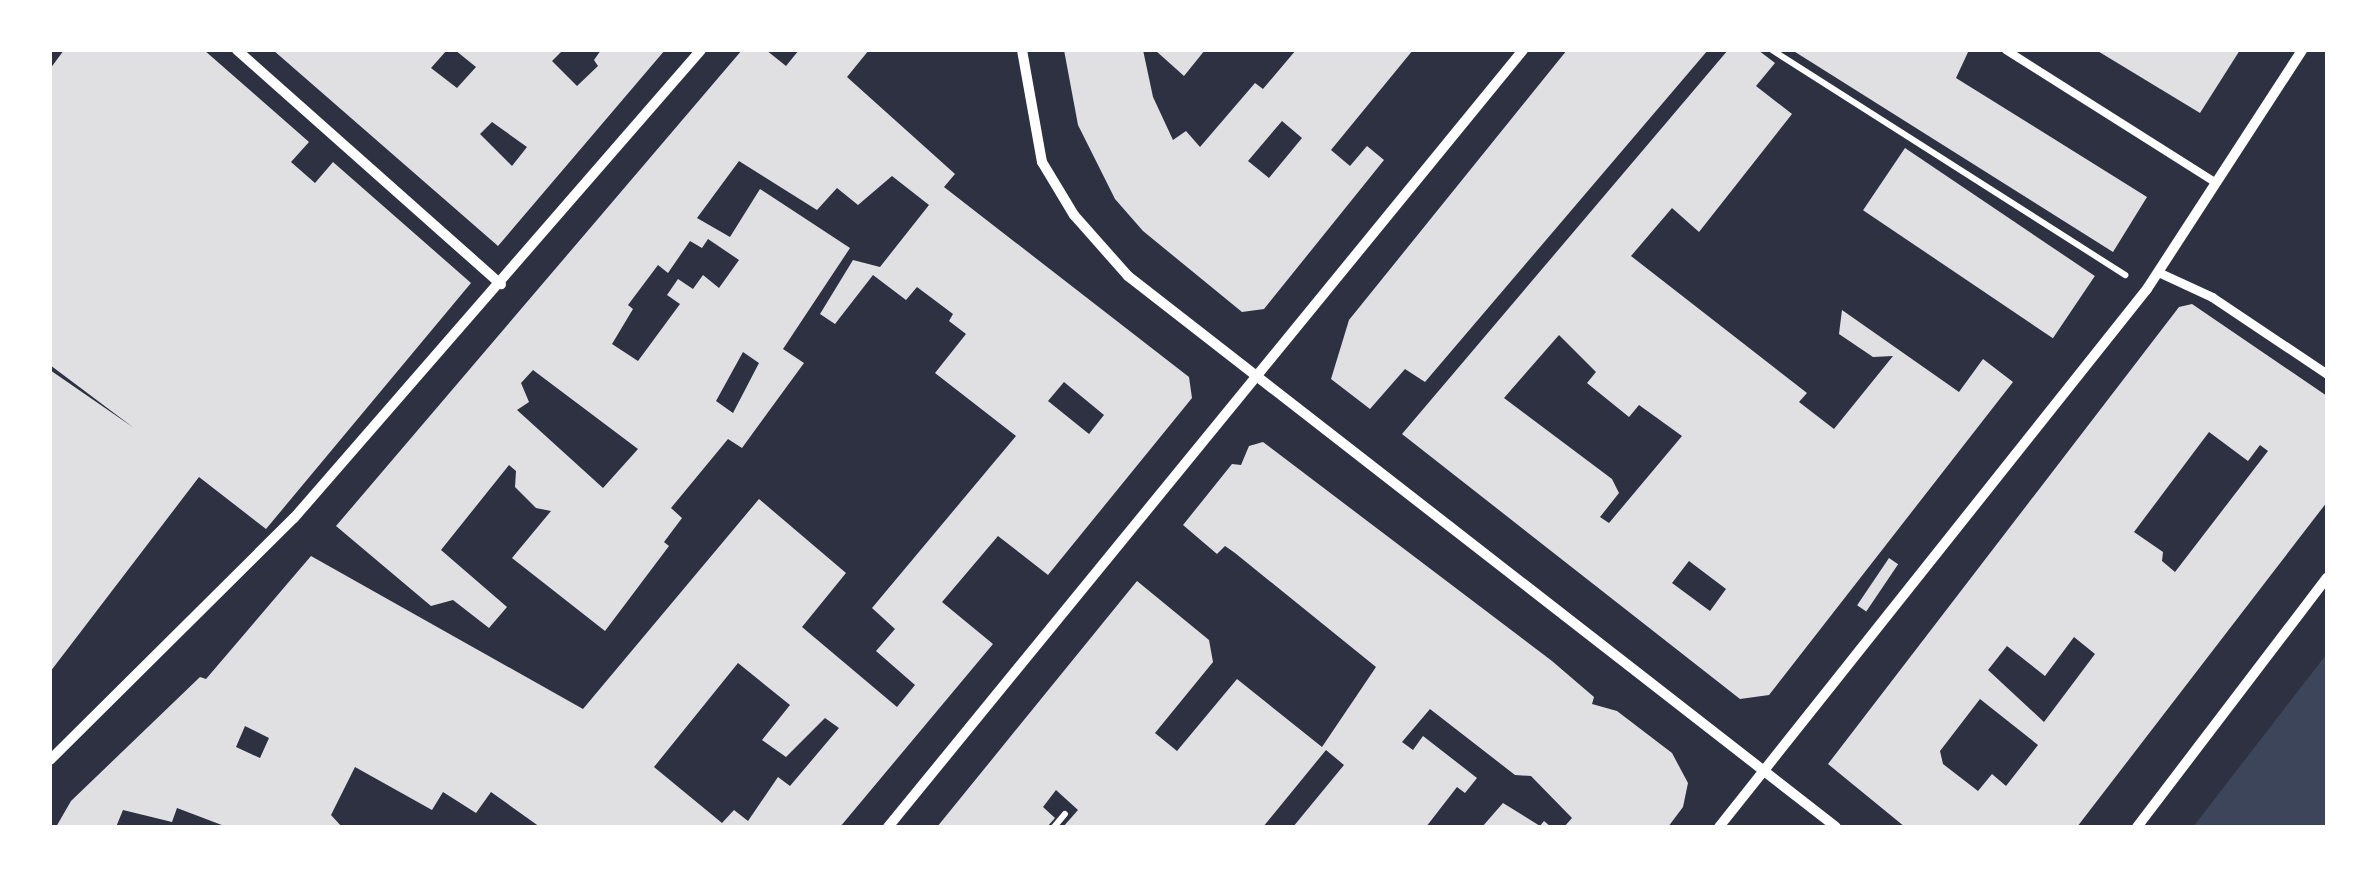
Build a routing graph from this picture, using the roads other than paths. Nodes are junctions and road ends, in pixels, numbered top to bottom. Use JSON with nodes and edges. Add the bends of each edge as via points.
{"nodes":[{"id":1,"x":236,"y":50,"type":"edge"},
{"id":2,"x":701,"y":50,"type":"edge"},
{"id":3,"x":1022,"y":50,"type":"edge"},
{"id":4,"x":1522,"y":50,"type":"edge"},
{"id":5,"x":2006,"y":50,"type":"edge"},
{"id":6,"x":2302,"y":50,"type":"edge"},
{"id":7,"x":2216,"y":184,"type":"junction"},
{"id":8,"x":2158,"y":272,"type":"junction"},
{"id":9,"x":501,"y":284,"type":"junction"},
{"id":10,"x":2327,"y":374,"type":"edge"},
{"id":11,"x":1254,"y":379,"type":"junction"},
{"id":12,"x":2325,"y":585,"type":"edge"},
{"id":13,"x":50,"y":760,"type":"edge"},
{"id":14,"x":1763,"y":769,"type":"junction"},
{"id":15,"x":888,"y":827,"type":"edge"},
{"id":16,"x":1720,"y":827,"type":"edge"},
{"id":17,"x":1836,"y":827,"type":"edge"},
{"id":18,"x":2137,"y":827,"type":"edge"}],
"edges":[{"from":1,"to":9,"type":"street"},
{"from":2,"to":9,"type":"street"},
{"from":3,"to":11,"type":"street","via":[[1042,162],[1074,215],[1128,276]]},
{"from":4,"to":11,"type":"street"},
{"from":5,"to":7,"type":"lane"},
{"from":6,"to":7,"type":"street"},
{"from":7,"to":8,"type":"street"},
{"from":8,"to":10,"type":"street","via":[[2212,297]]},
{"from":8,"to":14,"type":"street"},
{"from":9,"to":13,"type":"street","via":[[294,518]]},
{"from":11,"to":14,"type":"street"},
{"from":11,"to":15,"type":"street"},
{"from":12,"to":18,"type":"street"},
{"from":14,"to":16,"type":"street"},
{"from":14,"to":17,"type":"street"}]}
